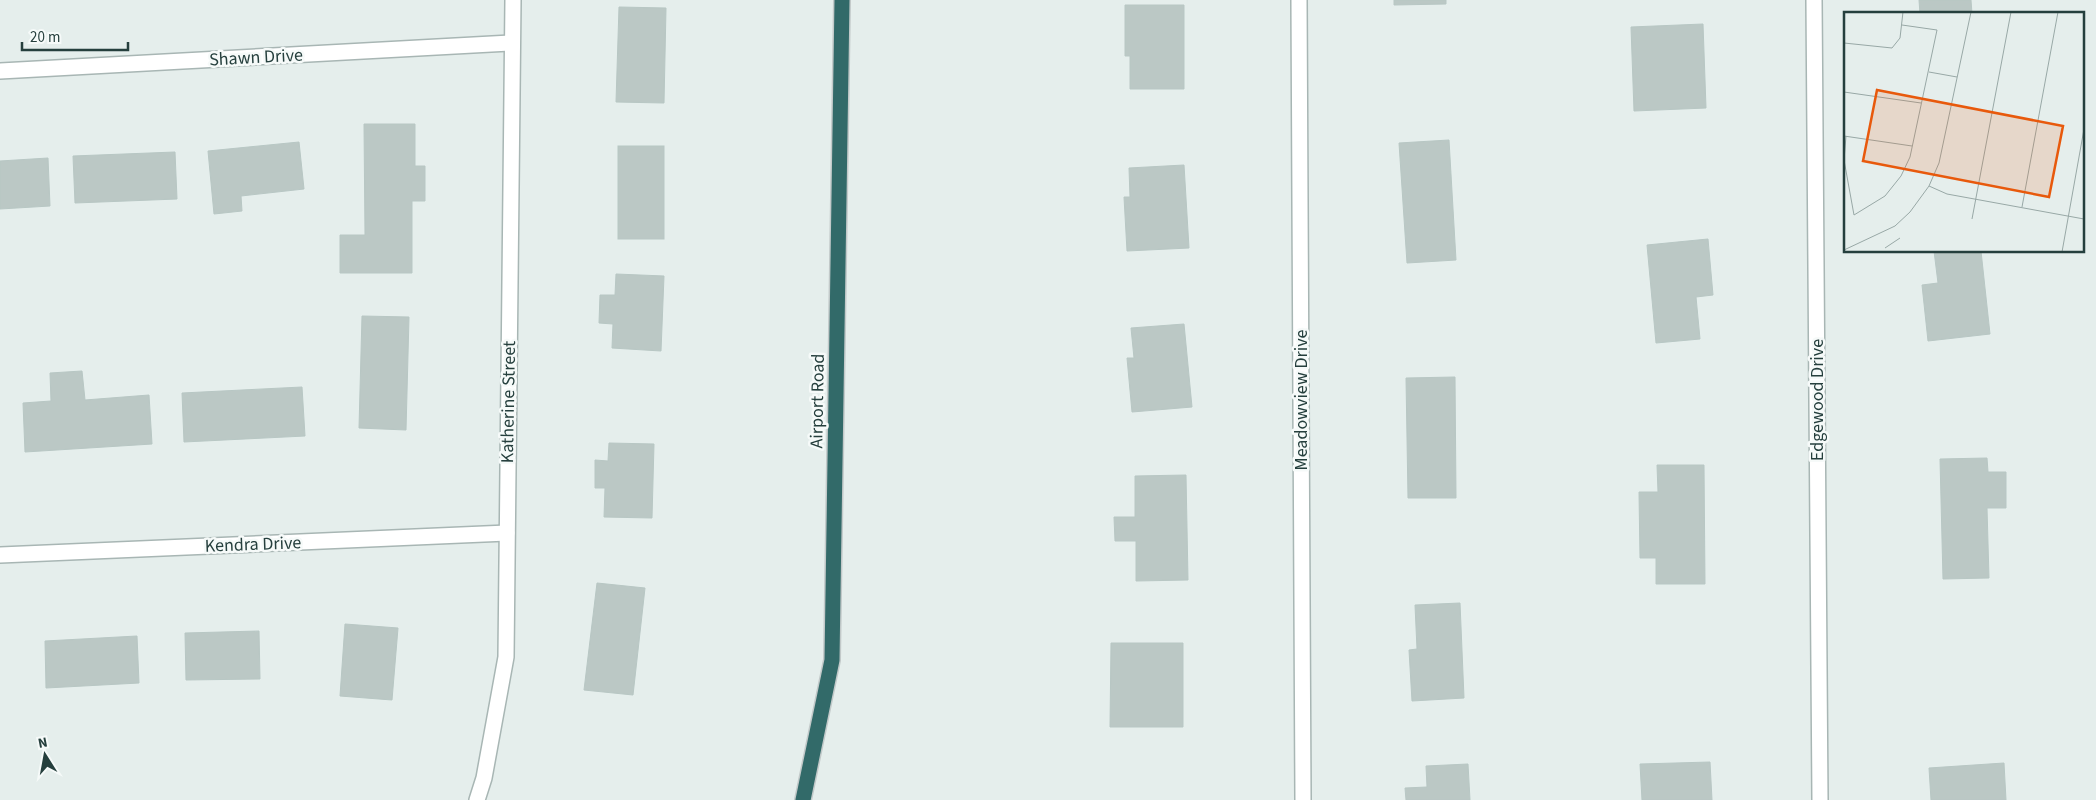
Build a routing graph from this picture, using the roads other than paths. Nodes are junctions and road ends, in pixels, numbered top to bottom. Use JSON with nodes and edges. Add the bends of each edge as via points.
{"nodes":[{"id":1,"x":514,"y":0,"type":"edge"},
{"id":2,"x":842,"y":0,"type":"edge"},
{"id":3,"x":1299,"y":0,"type":"edge"},
{"id":4,"x":1814,"y":0,"type":"edge"},
{"id":5,"x":512,"y":43,"type":"junction"},
{"id":6,"x":0,"y":71,"type":"edge"},
{"id":7,"x":507,"y":533,"type":"junction"},
{"id":8,"x":0,"y":555,"type":"edge"},
{"id":9,"x":477,"y":800,"type":"edge"},
{"id":10,"x":803,"y":800,"type":"edge"},
{"id":11,"x":1303,"y":800,"type":"edge"},
{"id":12,"x":1820,"y":800,"type":"edge"}],
"edges":[{"from":1,"to":5,"type":"street","name":"Katherine Street"},
{"from":2,"to":10,"type":"highway","name":"Airport Road","via":[[832,660]]},
{"from":3,"to":11,"type":"street","name":"Meadowview Drive"},
{"from":4,"to":12,"type":"street","name":"Edgewood Drive"},
{"from":5,"to":6,"type":"street","name":"Shawn Drive"},
{"from":5,"to":7,"type":"street","name":"Katherine Street"},
{"from":7,"to":8,"type":"street","name":"Kendra Drive"},
{"from":7,"to":9,"type":"street","name":"Katherine Street","via":[[506,657]]}]}
